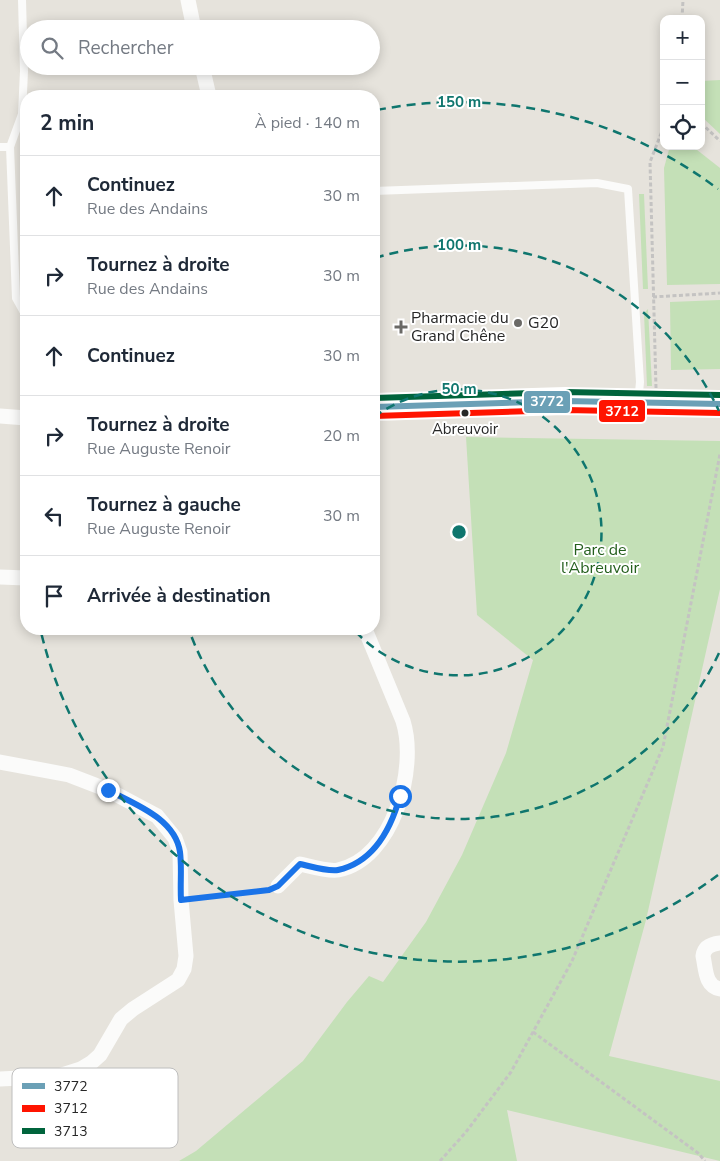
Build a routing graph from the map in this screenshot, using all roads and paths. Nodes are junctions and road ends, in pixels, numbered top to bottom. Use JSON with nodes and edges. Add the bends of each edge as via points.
{"nodes":[{"id":1,"x":22,"y":0,"type":"edge"},
{"id":2,"x":188,"y":0,"type":"edge"},
{"id":3,"x":683,"y":0,"type":"edge"},
{"id":4,"x":682,"y":15,"type":"edge"},
{"id":5,"x":23,"y":20,"type":"edge"},
{"id":6,"x":192,"y":20,"type":"edge"},
{"id":7,"x":24,"y":75,"type":"edge"},
{"id":8,"x":204,"y":75,"type":"edge"},
{"id":9,"x":23,"y":90,"type":"edge"},
{"id":10,"x":208,"y":90,"type":"edge"},
{"id":11,"x":20,"y":120,"type":"edge"},
{"id":12,"x":705,"y":126,"type":"edge"},
{"id":13,"x":660,"y":136,"type":"edge"},
{"id":14,"x":720,"y":141,"type":"edge"},
{"id":15,"x":0,"y":147,"type":"edge"},
{"id":16,"x":10,"y":147,"type":"junction"},
{"id":17,"x":380,"y":191,"type":"edge"},
{"id":18,"x":720,"y":293,"type":"edge"},
{"id":19,"x":652,"y":297,"type":"junction"},
{"id":20,"x":635,"y":299,"type":"junction"},
{"id":21,"x":20,"y":305,"type":"edge"},
{"id":22,"x":656,"y":392,"type":"dead end"},
{"id":23,"x":638,"y":403,"type":"junction"},
{"id":24,"x":720,"y":404,"type":"edge"},
{"id":25,"x":380,"y":407,"type":"edge"},
{"id":26,"x":0,"y":416,"type":"edge"},
{"id":27,"x":20,"y":418,"type":"edge"},
{"id":28,"x":720,"y":454,"type":"edge"},
{"id":29,"x":0,"y":577,"type":"edge"},
{"id":30,"x":20,"y":578,"type":"edge"},
{"id":31,"x":368,"y":635,"type":"edge"},
{"id":32,"x":0,"y":762,"type":"edge"},
{"id":33,"x":278,"y":886,"type":"joint"},
{"id":34,"x":181,"y":900,"type":"junction"},
{"id":35,"x":720,"y":943,"type":"edge"},
{"id":36,"x":720,"y":989,"type":"edge"},
{"id":37,"x":533,"y":1032,"type":"junction"},
{"id":38,"x":83,"y":1068,"type":"edge"},
{"id":39,"x":440,"y":1161,"type":"edge"},
{"id":40,"x":704,"y":1161,"type":"edge"}],
"edges":[{"from":1,"to":5,"type":"lane"},
{"from":2,"to":6,"type":"street"},
{"from":3,"to":4,"type":"path"},
{"from":7,"to":9,"type":"lane"},
{"from":8,"to":10,"type":"street"},
{"from":11,"to":16,"type":"lane"},
{"from":12,"to":14,"type":"path"},
{"from":13,"to":19,"type":"path","via":[[650,162]]},
{"from":15,"to":16,"type":"lane"},
{"from":16,"to":21,"type":"lane","via":[[16,298]]},
{"from":17,"to":20,"type":"lane","via":[[597,183],[628,189]]},
{"from":18,"to":19,"type":"path"},
{"from":19,"to":20,"type":"path"},
{"from":19,"to":22,"type":"path"},
{"from":20,"to":23,"type":"lane","via":[[640,382]]},
{"from":23,"to":24,"type":"street"},
{"from":23,"to":25,"type":"street","via":[[565,401]]},
{"from":26,"to":27,"type":"street"},
{"from":28,"to":37,"type":"path","via":[[663,747],[572,961]]},
{"from":29,"to":30,"type":"street"},
{"from":31,"to":33,"type":"street","via":[[404,721],[407,736],[404,781],[396,813],[381,840],[363,860],[337,870],[300,864]]},
{"from":32,"to":34,"type":"street","via":[[68,775],[108,790],[157,816],[178,845]]},
{"from":33,"to":34,"type":"path","via":[[269,890]]},
{"from":34,"to":38,"type":"street","via":[[186,956],[178,980],[121,1019],[100,1055]]},
{"from":35,"to":36,"type":"street","via":[[709,946],[703,956],[708,981]]},
{"from":37,"to":39,"type":"path","via":[[511,1072]]},
{"from":37,"to":40,"type":"path","via":[[698,1153]]}]}
